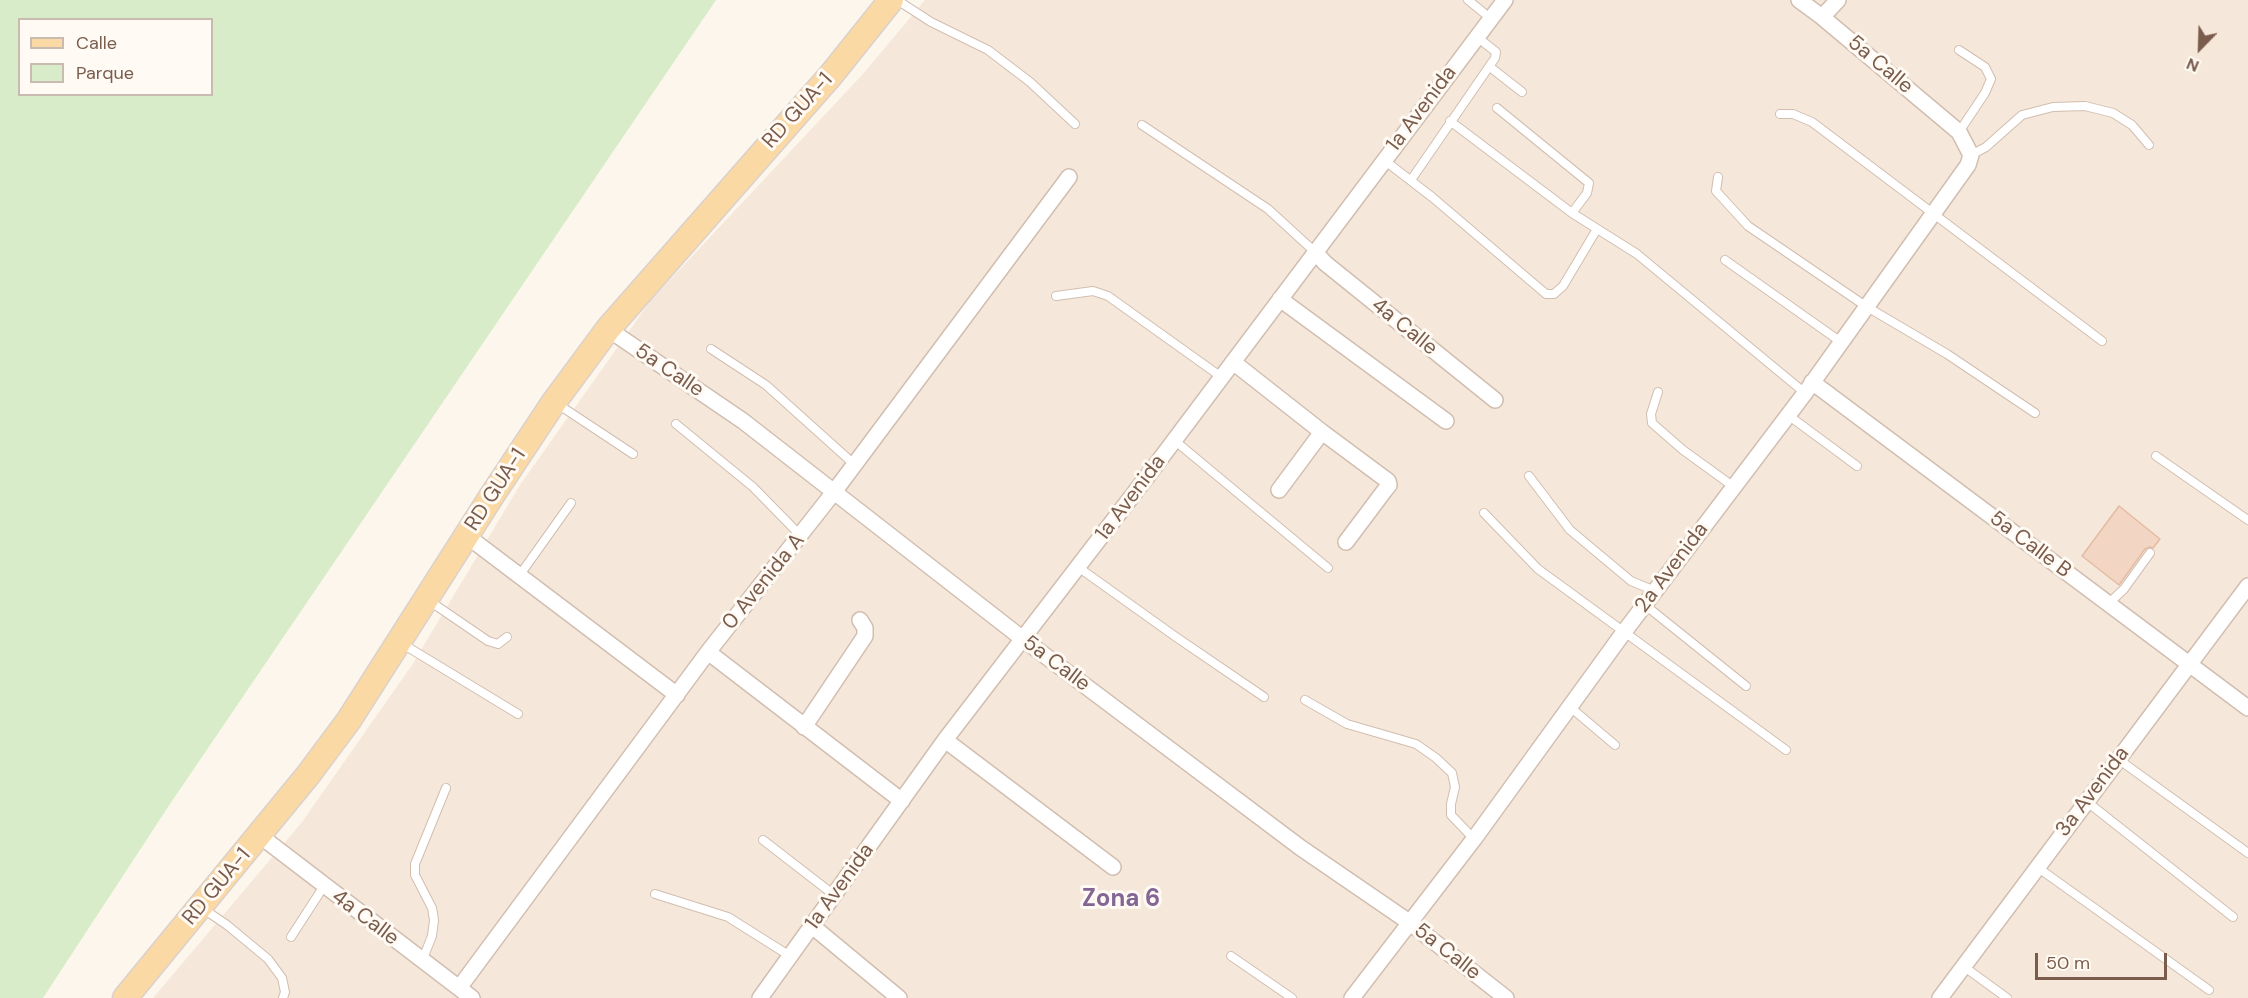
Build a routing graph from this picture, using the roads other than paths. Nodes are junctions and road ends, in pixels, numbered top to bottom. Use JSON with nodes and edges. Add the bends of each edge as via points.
{"nodes":[{"id":1,"x":891,"y":0,"type":"edge"},
{"id":2,"x":897,"y":0,"type":"edge"},
{"id":3,"x":1468,"y":0,"type":"edge"},
{"id":4,"x":1505,"y":0,"type":"edge"},
{"id":5,"x":1799,"y":0,"type":"edge"},
{"id":6,"x":1838,"y":0,"type":"edge"},
{"id":7,"x":1822,"y":17,"type":"junction"},
{"id":8,"x":1490,"y":18,"type":"junction"},
{"id":9,"x":1477,"y":37,"type":"junction"},
{"id":10,"x":1959,"y":50,"type":"dead end"},
{"id":11,"x":1490,"y":67,"type":"junction"},
{"id":12,"x":1522,"y":92,"type":"dead end"},
{"id":13,"x":1497,"y":108,"type":"dead end"},
{"id":14,"x":1780,"y":114,"type":"dead end"},
{"id":15,"x":1450,"y":121,"type":"junction"},
{"id":16,"x":1075,"y":124,"type":"dead end"},
{"id":17,"x":1142,"y":125,"type":"dead end"},
{"id":18,"x":1959,"y":132,"type":"junction"},
{"id":19,"x":2149,"y":145,"type":"dead end"},
{"id":20,"x":1971,"y":155,"type":"junction"},
{"id":21,"x":1384,"y":160,"type":"junction"},
{"id":22,"x":1069,"y":177,"type":"dead end"},
{"id":23,"x":1718,"y":177,"type":"dead end"},
{"id":24,"x":1411,"y":180,"type":"junction"},
{"id":25,"x":1572,"y":213,"type":"junction"},
{"id":26,"x":1934,"y":213,"type":"junction"},
{"id":27,"x":1597,"y":229,"type":"junction"},
{"id":28,"x":1315,"y":252,"type":"junction"},
{"id":29,"x":1725,"y":260,"type":"dead end"},
{"id":30,"x":1056,"y":296,"type":"dead end"},
{"id":31,"x":1280,"y":298,"type":"junction"},
{"id":32,"x":1867,"y":307,"type":"junction"},
{"id":33,"x":608,"y":329,"type":"junction"},
{"id":34,"x":2102,"y":341,"type":"dead end"},
{"id":35,"x":1841,"y":342,"type":"junction"},
{"id":36,"x":711,"y":349,"type":"dead end"},
{"id":37,"x":1233,"y":362,"type":"junction"},
{"id":38,"x":1220,"y":376,"type":"junction"},
{"id":39,"x":1808,"y":387,"type":"junction"},
{"id":40,"x":1658,"y":392,"type":"dead end"},
{"id":41,"x":1495,"y":400,"type":"dead end"},
{"id":42,"x":554,"y":402,"type":"junction"},
{"id":43,"x":2035,"y":413,"type":"dead end"},
{"id":44,"x":1788,"y":415,"type":"junction"},
{"id":45,"x":1446,"y":421,"type":"dead end"},
{"id":46,"x":676,"y":424,"type":"dead end"},
{"id":47,"x":1322,"y":432,"type":"junction"},
{"id":48,"x":1174,"y":440,"type":"junction"},
{"id":49,"x":633,"y":454,"type":"dead end"},
{"id":50,"x":2156,"y":456,"type":"dead end"},
{"id":51,"x":855,"y":465,"type":"junction"},
{"id":52,"x":1857,"y":466,"type":"dead end"},
{"id":53,"x":1529,"y":476,"type":"dead end"},
{"id":54,"x":1734,"y":487,"type":"junction"},
{"id":55,"x":1279,"y":490,"type":"dead end"},
{"id":56,"x":834,"y":492,"type":"junction"},
{"id":57,"x":571,"y":503,"type":"dead end"},
{"id":58,"x":1484,"y":513,"type":"dead end"},
{"id":59,"x":2248,"y":520,"type":"edge"},
{"id":60,"x":467,"y":536,"type":"junction"},
{"id":61,"x":801,"y":536,"type":"junction"},
{"id":62,"x":1346,"y":542,"type":"dead end"},
{"id":63,"x":2150,"y":553,"type":"dead end"},
{"id":64,"x":1078,"y":567,"type":"junction"},
{"id":65,"x":1328,"y":567,"type":"dead end"},
{"id":66,"x":518,"y":577,"type":"junction"},
{"id":67,"x":2248,"y":586,"type":"edge"},
{"id":68,"x":1654,"y":591,"type":"junction"},
{"id":69,"x":427,"y":600,"type":"junction"},
{"id":70,"x":2108,"y":604,"type":"junction"},
{"id":71,"x":1645,"y":605,"type":"junction"},
{"id":72,"x":860,"y":620,"type":"dead end"},
{"id":73,"x":1624,"y":632,"type":"junction"},
{"id":74,"x":507,"y":637,"type":"dead end"},
{"id":75,"x":1023,"y":639,"type":"junction"},
{"id":76,"x":400,"y":642,"type":"junction"},
{"id":77,"x":708,"y":652,"type":"junction"},
{"id":78,"x":2189,"y":664,"type":"junction"},
{"id":79,"x":1746,"y":686,"type":"dead end"},
{"id":80,"x":677,"y":695,"type":"junction"},
{"id":81,"x":1264,"y":697,"type":"dead end"},
{"id":82,"x":1305,"y":700,"type":"dead end"},
{"id":83,"x":1570,"y":706,"type":"junction"},
{"id":84,"x":2248,"y":708,"type":"edge"},
{"id":85,"x":518,"y":714,"type":"dead end"},
{"id":86,"x":804,"y":727,"type":"junction"},
{"id":87,"x":945,"y":741,"type":"junction"},
{"id":88,"x":1615,"y":745,"type":"dead end"},
{"id":89,"x":1786,"y":750,"type":"dead end"},
{"id":90,"x":2118,"y":759,"type":"junction"},
{"id":91,"x":446,"y":788,"type":"dead end"},
{"id":92,"x":902,"y":801,"type":"junction"},
{"id":93,"x":2086,"y":801,"type":"junction"},
{"id":94,"x":259,"y":835,"type":"junction"},
{"id":95,"x":1474,"y":839,"type":"junction"},
{"id":96,"x":763,"y":840,"type":"dead end"},
{"id":97,"x":2248,"y":853,"type":"edge"},
{"id":98,"x":1113,"y":867,"type":"dead end"},
{"id":99,"x":2037,"y":867,"type":"junction"},
{"id":100,"x":324,"y":886,"type":"junction"},
{"id":101,"x":655,"y":894,"type":"dead end"},
{"id":102,"x":834,"y":895,"type":"junction"},
{"id":103,"x":201,"y":907,"type":"junction"},
{"id":104,"x":2233,"y":917,"type":"dead end"},
{"id":105,"x":1409,"y":922,"type":"junction"},
{"id":106,"x":811,"y":925,"type":"junction"},
{"id":107,"x":291,"y":937,"type":"dead end"},
{"id":108,"x":792,"y":957,"type":"junction"},
{"id":109,"x":1231,"y":957,"type":"dead end"},
{"id":110,"x":422,"y":961,"type":"junction"},
{"id":111,"x":1964,"y":966,"type":"junction"},
{"id":112,"x":459,"y":988,"type":"junction"},
{"id":113,"x":2209,"y":990,"type":"dead end"},
{"id":114,"x":125,"y":998,"type":"edge"},
{"id":115,"x":284,"y":998,"type":"edge"},
{"id":116,"x":472,"y":998,"type":"edge"},
{"id":117,"x":760,"y":998,"type":"edge"},
{"id":118,"x":899,"y":998,"type":"edge"},
{"id":119,"x":1292,"y":998,"type":"edge"},
{"id":120,"x":1352,"y":998,"type":"edge"},
{"id":121,"x":1506,"y":998,"type":"edge"},
{"id":122,"x":1940,"y":998,"type":"edge"},
{"id":123,"x":2007,"y":998,"type":"edge"}],
"edges":[{"from":1,"to":33,"type":"main road","name":"RD GUA-1","via":[[831,75]]},
{"from":2,"to":16,"type":"lane","via":[[988,50]]},
{"from":3,"to":8,"type":"lane"},
{"from":4,"to":8,"type":"street","name":"1a Avenida"},
{"from":5,"to":7,"type":"street","name":"5a Calle"},
{"from":6,"to":7,"type":"street"},
{"from":7,"to":18,"type":"street","name":"5a Calle"},
{"from":8,"to":9,"type":"street","name":"1a Avenida"},
{"from":9,"to":11,"type":"lane","via":[[1496,52]]},
{"from":9,"to":21,"type":"street","name":"1a Avenida"},
{"from":10,"to":18,"type":"lane","via":[[1985,67],[1991,79]]},
{"from":11,"to":12,"type":"lane"},
{"from":11,"to":15,"type":"lane"},
{"from":13,"to":25,"type":"lane","via":[[1589,183],[1587,193]]},
{"from":14,"to":26,"type":"lane","via":[[1793,114],[1812,122]]},
{"from":15,"to":24,"type":"lane"},
{"from":15,"to":25,"type":"lane"},
{"from":17,"to":28,"type":"lane","via":[[1268,209]]},
{"from":18,"to":20,"type":"street"},
{"from":19,"to":20,"type":"lane","via":[[2132,125],[2113,113],[2085,106],[2053,107],[2022,115]]},
{"from":20,"to":26,"type":"street","name":"2a Avenida"},
{"from":21,"to":24,"type":"lane"},
{"from":21,"to":28,"type":"street","name":"1a Avenida"},
{"from":22,"to":51,"type":"street","name":"0 Avenida A"},
{"from":23,"to":32,"type":"lane","via":[[1716,191],[1748,226]]},
{"from":24,"to":27,"type":"lane","via":[[1546,294],[1554,294],[1563,286]]},
{"from":25,"to":27,"type":"lane"},
{"from":26,"to":32,"type":"street","name":"2a Avenida"},
{"from":26,"to":34,"type":"lane"},
{"from":27,"to":39,"type":"lane","via":[[1636,254]]},
{"from":28,"to":31,"type":"street","name":"1a Avenida"},
{"from":28,"to":41,"type":"street","name":"4a Calle"},
{"from":29,"to":35,"type":"lane"},
{"from":30,"to":38,"type":"lane","via":[[1093,291],[1108,296]]},
{"from":31,"to":37,"type":"street","name":"1a Avenida"},
{"from":31,"to":45,"type":"street"},
{"from":32,"to":35,"type":"street","name":"2a Avenida"},
{"from":32,"to":43,"type":"lane"},
{"from":33,"to":42,"type":"main road","name":"RD GUA-1"},
{"from":33,"to":56,"type":"street","name":"5a Calle","via":[[743,422]]},
{"from":35,"to":39,"type":"street","name":"2a Avenida"},
{"from":36,"to":51,"type":"lane","via":[[766,385]]},
{"from":37,"to":38,"type":"street","name":"1a Avenida"},
{"from":37,"to":47,"type":"street"},
{"from":38,"to":48,"type":"street","name":"1a Avenida"},
{"from":39,"to":44,"type":"street","name":"2a Avenida"},
{"from":39,"to":70,"type":"street","name":"5a Calle B"},
{"from":40,"to":54,"type":"lane","via":[[1652,423]]},
{"from":42,"to":49,"type":"lane"},
{"from":42,"to":60,"type":"main road","name":"RD GUA-1"},
{"from":44,"to":52,"type":"lane"},
{"from":44,"to":54,"type":"street","name":"2a Avenida"},
{"from":46,"to":61,"type":"lane","via":[[753,487]]},
{"from":47,"to":55,"type":"street"},
{"from":47,"to":62,"type":"street","via":[[1389,485]]},
{"from":48,"to":64,"type":"street","name":"1a Avenida"},
{"from":48,"to":65,"type":"lane"},
{"from":50,"to":59,"type":"lane"},
{"from":51,"to":56,"type":"street","name":"0 Avenida A"},
{"from":53,"to":68,"type":"lane","via":[[1570,530],[1631,581]]},
{"from":54,"to":68,"type":"street","name":"2a Avenida"},
{"from":56,"to":61,"type":"street","name":"0 Avenida A"},
{"from":56,"to":75,"type":"street","name":"5a Calle"},
{"from":57,"to":66,"type":"lane"},
{"from":58,"to":73,"type":"lane","via":[[1538,569]]},
{"from":60,"to":66,"type":"street"},
{"from":60,"to":69,"type":"main road","name":"RD GUA-1"},
{"from":61,"to":77,"type":"street","name":"0 Avenida A"},
{"from":63,"to":70,"type":"lane"},
{"from":64,"to":75,"type":"street","name":"1a Avenida"},
{"from":64,"to":81,"type":"lane"},
{"from":66,"to":80,"type":"street"},
{"from":67,"to":78,"type":"street","name":"3a Avenida"},
{"from":68,"to":71,"type":"street","name":"2a Avenida"},
{"from":69,"to":74,"type":"lane","via":[[488,641],[498,644]]},
{"from":69,"to":76,"type":"main road","name":"RD GUA-1"},
{"from":70,"to":78,"type":"street","name":"5a Calle B"},
{"from":71,"to":73,"type":"street","name":"2a Avenida"},
{"from":71,"to":79,"type":"lane"},
{"from":72,"to":86,"type":"street","via":[[865,636]]},
{"from":73,"to":83,"type":"street","name":"2a Avenida"},
{"from":73,"to":89,"type":"lane"},
{"from":75,"to":87,"type":"street","name":"1a Avenida"},
{"from":75,"to":105,"type":"street","name":"5a Calle","via":[[1301,848]]},
{"from":76,"to":85,"type":"lane"},
{"from":76,"to":94,"type":"main road","name":"RD GUA-1","via":[[349,720]]},
{"from":77,"to":80,"type":"street","name":"0 Avenida A"},
{"from":77,"to":86,"type":"street"},
{"from":78,"to":84,"type":"street","name":"5a Calle B"},
{"from":78,"to":90,"type":"street","name":"3a Avenida"},
{"from":80,"to":112,"type":"street","name":"0 Avenida A"},
{"from":82,"to":95,"type":"lane","via":[[1347,724],[1416,744],[1436,758],[1452,773],[1455,788],[1451,815]]},
{"from":83,"to":88,"type":"lane"},
{"from":83,"to":95,"type":"street","name":"2a Avenida"},
{"from":86,"to":92,"type":"street"},
{"from":87,"to":92,"type":"street","name":"1a Avenida"},
{"from":87,"to":98,"type":"street"},
{"from":90,"to":93,"type":"street","name":"3a Avenida"},
{"from":90,"to":97,"type":"lane"},
{"from":91,"to":110,"type":"lane","via":[[415,864],[415,875],[434,920]]},
{"from":92,"to":102,"type":"street","name":"1a Avenida"},
{"from":93,"to":99,"type":"street","name":"3a Avenida"},
{"from":93,"to":104,"type":"lane"},
{"from":94,"to":100,"type":"street","name":"4a Calle"},
{"from":94,"to":103,"type":"main road","name":"RD GUA-1"},
{"from":95,"to":105,"type":"street","name":"2a Avenida"},
{"from":96,"to":102,"type":"lane"},
{"from":99,"to":111,"type":"street","name":"3a Avenida"},
{"from":99,"to":113,"type":"lane"},
{"from":100,"to":107,"type":"lane"},
{"from":100,"to":110,"type":"street","name":"4a Calle"},
{"from":101,"to":108,"type":"lane","via":[[728,917]]},
{"from":102,"to":106,"type":"street","name":"1a Avenida"},
{"from":103,"to":114,"type":"main road","name":"RD GUA-1"},
{"from":103,"to":115,"type":"lane","via":[[268,959],[282,978]]},
{"from":105,"to":120,"type":"street","name":"2a Avenida"},
{"from":105,"to":121,"type":"street","name":"5a Calle"},
{"from":106,"to":108,"type":"street","name":"1a Avenida"},
{"from":106,"to":118,"type":"street"},
{"from":108,"to":117,"type":"street","name":"1a Avenida"},
{"from":109,"to":119,"type":"lane"},
{"from":110,"to":112,"type":"street","name":"4a Calle"},
{"from":111,"to":122,"type":"street","name":"3a Avenida"},
{"from":111,"to":123,"type":"lane"},
{"from":112,"to":116,"type":"street","name":"4a Calle"}]}
